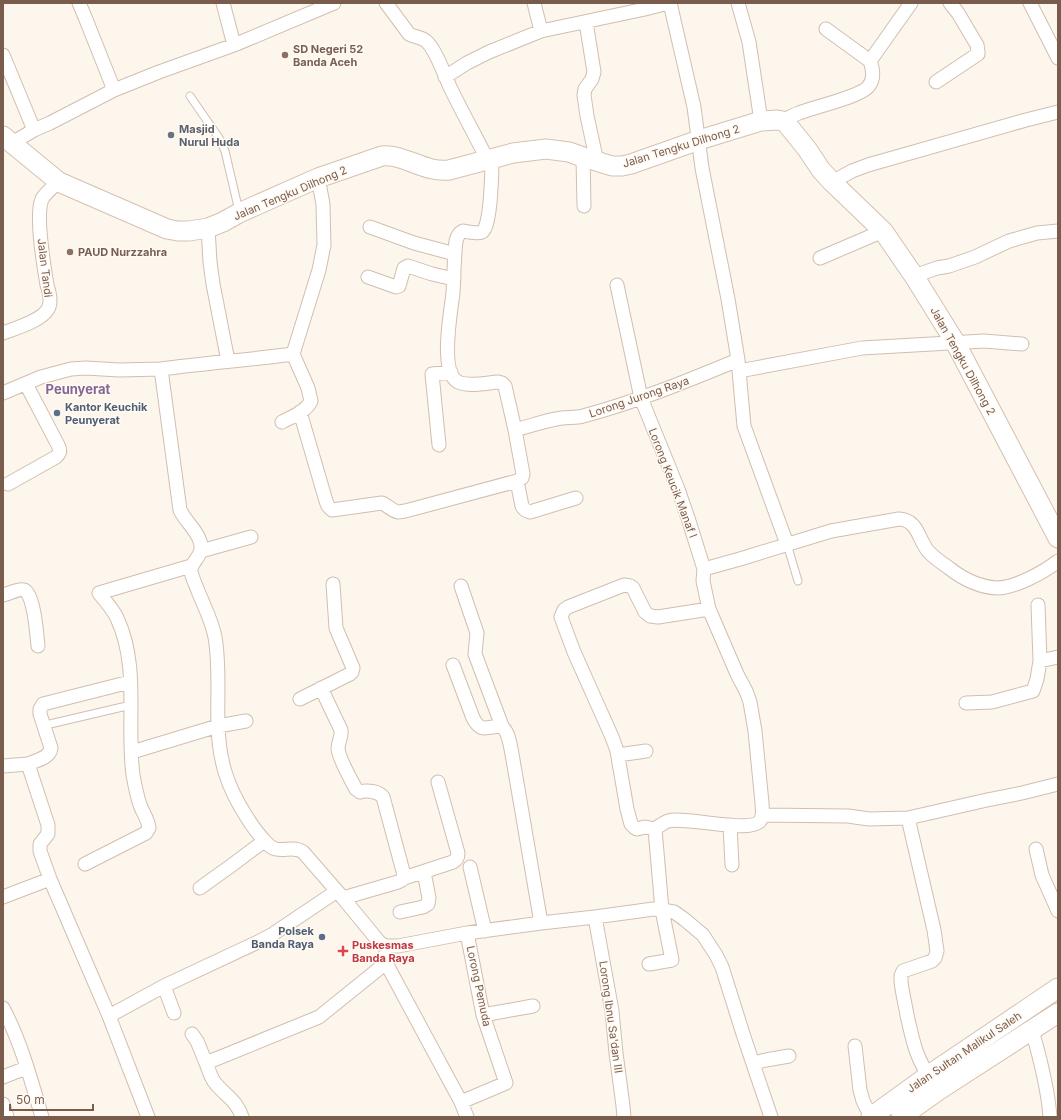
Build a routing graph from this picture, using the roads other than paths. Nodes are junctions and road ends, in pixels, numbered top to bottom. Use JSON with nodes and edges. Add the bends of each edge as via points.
{"nodes":[{"id":1,"x":79,"y":3,"type":"edge"},
{"id":2,"x":223,"y":3,"type":"edge"},
{"id":3,"x":334,"y":3,"type":"edge"},
{"id":4,"x":386,"y":3,"type":"edge"},
{"id":5,"x":534,"y":3,"type":"edge"},
{"id":6,"x":669,"y":3,"type":"edge"},
{"id":7,"x":738,"y":3,"type":"edge"},
{"id":8,"x":911,"y":3,"type":"edge"},
{"id":9,"x":950,"y":3,"type":"edge"},
{"id":10,"x":1030,"y":3,"type":"edge"},
{"id":11,"x":586,"y":22,"type":"junction"},
{"id":12,"x":826,"y":29,"type":"dead end"},
{"id":13,"x":541,"y":31,"type":"junction"},
{"id":14,"x":234,"y":45,"type":"junction"},
{"id":15,"x":3,"y":55,"type":"edge"},
{"id":16,"x":1058,"y":58,"type":"edge"},
{"id":17,"x":870,"y":61,"type":"junction"},
{"id":18,"x":445,"y":77,"type":"junction"},
{"id":19,"x":936,"y":82,"type":"dead end"},
{"id":20,"x":114,"y":90,"type":"junction"},
{"id":21,"x":190,"y":96,"type":"dead end"},
{"id":22,"x":1058,"y":112,"type":"edge"},
{"id":23,"x":761,"y":121,"type":"junction"},
{"id":24,"x":782,"y":121,"type":"junction"},
{"id":25,"x":34,"y":130,"type":"junction"},
{"id":26,"x":7,"y":139,"type":"edge"},
{"id":27,"x":698,"y":140,"type":"junction"},
{"id":28,"x":490,"y":159,"type":"junction"},
{"id":29,"x":590,"y":160,"type":"junction"},
{"id":30,"x":318,"y":178,"type":"junction"},
{"id":31,"x":59,"y":182,"type":"junction"},
{"id":32,"x":832,"y":182,"type":"junction"},
{"id":33,"x":584,"y":206,"type":"dead end"},
{"id":34,"x":239,"y":214,"type":"junction"},
{"id":35,"x":370,"y":227,"type":"dead end"},
{"id":36,"x":208,"y":228,"type":"junction"},
{"id":37,"x":883,"y":231,"type":"junction"},
{"id":38,"x":1058,"y":231,"type":"edge"},
{"id":39,"x":455,"y":254,"type":"junction"},
{"id":40,"x":820,"y":258,"type":"dead end"},
{"id":41,"x":914,"y":276,"type":"junction"},
{"id":42,"x":368,"y":277,"type":"dead end"},
{"id":43,"x":454,"y":279,"type":"junction"},
{"id":44,"x":617,"y":285,"type":"dead end"},
{"id":45,"x":3,"y":333,"type":"edge"},
{"id":46,"x":955,"y":342,"type":"junction"},
{"id":47,"x":1022,"y":344,"type":"dead end"},
{"id":48,"x":293,"y":354,"type":"junction"},
{"id":49,"x":228,"y":361,"type":"junction"},
{"id":50,"x":738,"y":365,"type":"junction"},
{"id":51,"x":161,"y":369,"type":"junction"},
{"id":52,"x":450,"y":372,"type":"junction"},
{"id":53,"x":26,"y":384,"type":"junction"},
{"id":54,"x":3,"y":393,"type":"edge"},
{"id":55,"x":641,"y":398,"type":"junction"},
{"id":56,"x":300,"y":412,"type":"junction"},
{"id":57,"x":282,"y":422,"type":"dead end"},
{"id":58,"x":515,"y":430,"type":"junction"},
{"id":59,"x":439,"y":445,"type":"dead end"},
{"id":60,"x":517,"y":481,"type":"junction"},
{"id":61,"x":8,"y":484,"type":"dead end"},
{"id":62,"x":576,"y":498,"type":"dead end"},
{"id":63,"x":251,"y":537,"type":"dead end"},
{"id":64,"x":1058,"y":538,"type":"edge"},
{"id":65,"x":787,"y":544,"type":"junction"},
{"id":66,"x":201,"y":551,"type":"junction"},
{"id":67,"x":1058,"y":562,"type":"edge"},
{"id":68,"x":191,"y":566,"type":"junction"},
{"id":69,"x":704,"y":568,"type":"junction"},
{"id":70,"x":798,"y":580,"type":"dead end"},
{"id":71,"x":333,"y":584,"type":"dead end"},
{"id":72,"x":461,"y":586,"type":"dead end"},
{"id":73,"x":3,"y":595,"type":"edge"},
{"id":74,"x":1038,"y":604,"type":"dead end"},
{"id":75,"x":709,"y":609,"type":"junction"},
{"id":76,"x":38,"y":646,"type":"dead end"},
{"id":77,"x":1058,"y":657,"type":"edge"},
{"id":78,"x":1040,"y":661,"type":"junction"},
{"id":79,"x":453,"y":665,"type":"dead end"},
{"id":80,"x":130,"y":682,"type":"junction"},
{"id":81,"x":321,"y":688,"type":"junction"},
{"id":82,"x":300,"y":699,"type":"dead end"},
{"id":83,"x":966,"y":703,"type":"dead end"},
{"id":84,"x":131,"y":705,"type":"junction"},
{"id":85,"x":246,"y":721,"type":"dead end"},
{"id":86,"x":50,"y":724,"type":"dead end"},
{"id":87,"x":218,"y":726,"type":"junction"},
{"id":88,"x":502,"y":726,"type":"junction"},
{"id":89,"x":646,"y":751,"type":"dead end"},
{"id":90,"x":132,"y":752,"type":"junction"},
{"id":91,"x":618,"y":755,"type":"junction"},
{"id":92,"x":28,"y":764,"type":"junction"},
{"id":93,"x":3,"y":766,"type":"edge"},
{"id":94,"x":438,"y":782,"type":"dead end"},
{"id":95,"x":1058,"y":784,"type":"edge"},
{"id":96,"x":762,"y":815,"type":"junction"},
{"id":97,"x":908,"y":818,"type":"junction"},
{"id":98,"x":730,"y":825,"type":"junction"},
{"id":99,"x":655,"y":830,"type":"junction"},
{"id":100,"x":264,"y":841,"type":"junction"},
{"id":101,"x":1036,"y":849,"type":"dead end"},
{"id":102,"x":85,"y":864,"type":"dead end"},
{"id":103,"x":732,"y":865,"type":"dead end"},
{"id":104,"x":470,"y":866,"type":"dead end"},
{"id":105,"x":424,"y":872,"type":"junction"},
{"id":106,"x":404,"y":878,"type":"junction"},
{"id":107,"x":50,"y":879,"type":"junction"},
{"id":108,"x":200,"y":888,"type":"dead end"},
{"id":109,"x":340,"y":895,"type":"junction"},
{"id":110,"x":3,"y":897,"type":"edge"},
{"id":111,"x":662,"y":910,"type":"junction"},
{"id":112,"x":1058,"y":911,"type":"edge"},
{"id":113,"x":400,"y":912,"type":"dead end"},
{"id":114,"x":595,"y":917,"type":"junction"},
{"id":115,"x":541,"y":923,"type":"junction"},
{"id":116,"x":485,"y":931,"type":"junction"},
{"id":117,"x":467,"y":934,"type":"junction"},
{"id":118,"x":386,"y":946,"type":"junction"},
{"id":119,"x":386,"y":963,"type":"junction"},
{"id":120,"x":648,"y":964,"type":"dead end"},
{"id":121,"x":164,"y":986,"type":"junction"},
{"id":122,"x":1058,"y":988,"type":"edge"},
{"id":123,"x":533,"y":1006,"type":"dead end"},
{"id":124,"x":3,"y":1008,"type":"edge"},
{"id":125,"x":174,"y":1013,"type":"dead end"},
{"id":126,"x":1058,"y":1013,"type":"edge"},
{"id":127,"x":483,"y":1015,"type":"junction"},
{"id":128,"x":109,"y":1016,"type":"junction"},
{"id":129,"x":1032,"y":1030,"type":"junction"},
{"id":130,"x":192,"y":1034,"type":"dead end"},
{"id":131,"x":855,"y":1046,"type":"dead end"},
{"id":132,"x":789,"y":1056,"type":"dead end"},
{"id":133,"x":206,"y":1063,"type":"junction"},
{"id":134,"x":753,"y":1063,"type":"junction"},
{"id":135,"x":26,"y":1068,"type":"junction"},
{"id":136,"x":3,"y":1077,"type":"edge"},
{"id":137,"x":934,"y":1082,"type":"junction"},
{"id":138,"x":461,"y":1102,"type":"junction"},
{"id":139,"x":1054,"y":1103,"type":"edge"},
{"id":140,"x":3,"y":1104,"type":"edge"},
{"id":141,"x":7,"y":1117,"type":"edge"},
{"id":142,"x":42,"y":1117,"type":"edge"},
{"id":143,"x":148,"y":1117,"type":"edge"},
{"id":144,"x":242,"y":1117,"type":"edge"},
{"id":145,"x":467,"y":1117,"type":"edge"},
{"id":146,"x":624,"y":1117,"type":"edge"},
{"id":147,"x":771,"y":1117,"type":"edge"},
{"id":148,"x":871,"y":1117,"type":"edge"},
{"id":149,"x":901,"y":1117,"type":"edge"},
{"id":150,"x":1050,"y":1117,"type":"edge"}],
"edges":[{"from":1,"to":20,"type":"street"},
{"from":2,"to":14,"type":"street"},
{"from":3,"to":14,"type":"street"},
{"from":4,"to":18,"type":"street","via":[[409,34],[429,44]]},
{"from":5,"to":13,"type":"street"},
{"from":6,"to":11,"type":"street"},
{"from":6,"to":27,"type":"street","via":[[694,107]]},
{"from":7,"to":23,"type":"street","via":[[749,42]]},
{"from":8,"to":17,"type":"street"},
{"from":9,"to":19,"type":"street","via":[[977,45],[978,54]]},
{"from":10,"to":16,"type":"street"},
{"from":11,"to":13,"type":"street"},
{"from":11,"to":29,"type":"street","via":[[594,72],[584,95]]},
{"from":12,"to":17,"type":"street"},
{"from":13,"to":18,"type":"street","via":[[489,52]]},
{"from":14,"to":20,"type":"street"},
{"from":15,"to":25,"type":"street"},
{"from":17,"to":24,"type":"street","via":[[873,75],[868,87],[863,91]]},
{"from":18,"to":28,"type":"street"},
{"from":20,"to":25,"type":"street"},
{"from":21,"to":34,"type":"lane","via":[[225,150]]},
{"from":22,"to":32,"type":"street","via":[[868,165]]},
{"from":23,"to":24,"type":"street","name":"Jalan Tengku Dilhong 2"},
{"from":23,"to":27,"type":"street","name":"Jalan Tengku Dilhong 2"},
{"from":24,"to":32,"type":"street","name":"Jalan Tengku Dilhong 2","via":[[790,127]]},
{"from":25,"to":26,"type":"street"},
{"from":26,"to":31,"type":"street","name":"Jalan Tengku Dilhong 2"},
{"from":27,"to":29,"type":"street","name":"Jalan Tengku Dilhong 2","via":[[622,166]]},
{"from":27,"to":50,"type":"street"},
{"from":28,"to":29,"type":"street","name":"Jalan Tengku Dilhong 2","via":[[546,149],[569,152]]},
{"from":28,"to":30,"type":"street","name":"Jalan Tengku Dilhong 2","via":[[441,171],[389,155]]},
{"from":28,"to":39,"type":"street","via":[[490,208],[487,227],[479,233],[460,232]]},
{"from":29,"to":33,"type":"street"},
{"from":30,"to":34,"type":"street","name":"Jalan Tengku Dilhong 2"},
{"from":30,"to":48,"type":"street","via":[[323,204],[324,245],[319,270]]},
{"from":31,"to":36,"type":"street","name":"Jalan Tengku Dilhong 2","via":[[167,229],[189,231]]},
{"from":31,"to":45,"type":"street","name":"Jalan Tandi","via":[[45,194],[40,210],[49,308],[40,317]]},
{"from":32,"to":37,"type":"street","name":"Jalan Tengku Dilhong 2"},
{"from":34,"to":36,"type":"street","name":"Jalan Tengku Dilhong 2"},
{"from":35,"to":39,"type":"street"},
{"from":36,"to":49,"type":"street","via":[[213,284]]},
{"from":37,"to":40,"type":"street"},
{"from":37,"to":41,"type":"street","name":"Jalan Tengku Dilhong 2"},
{"from":38,"to":41,"type":"street","via":[[1037,232],[949,266]]},
{"from":39,"to":43,"type":"street"},
{"from":41,"to":46,"type":"street","name":"Jalan Tengku Dilhong 2"},
{"from":42,"to":43,"type":"street","via":[[396,287],[399,286],[404,268],[408,266]]},
{"from":43,"to":52,"type":"street","via":[[448,328]]},
{"from":44,"to":55,"type":"street","name":"Lorong Keucik Manaf I"},
{"from":46,"to":47,"type":"street","name":"Lorong Jurong Raya"},
{"from":46,"to":50,"type":"street","name":"Lorong Jurong Raya","via":[[862,348]]},
{"from":46,"to":64,"type":"street","name":"Jalan Tengku Dilhong 2"},
{"from":48,"to":49,"type":"street"},
{"from":48,"to":56,"type":"street","via":[[311,401],[310,405]]},
{"from":49,"to":51,"type":"street"},
{"from":50,"to":55,"type":"street","name":"Lorong Jurong Raya"},
{"from":50,"to":65,"type":"street","via":[[744,426]]},
{"from":51,"to":53,"type":"street","via":[[79,368],[41,377]]},
{"from":51,"to":66,"type":"street","via":[[180,510],[199,540]]},
{"from":52,"to":58,"type":"street","via":[[453,378],[463,383],[504,384]]},
{"from":52,"to":59,"type":"street","via":[[432,374]]},
{"from":53,"to":54,"type":"street"},
{"from":53,"to":61,"type":"street","via":[[60,451],[56,457]]},
{"from":55,"to":58,"type":"street","name":"Lorong Jurong Raya","via":[[582,417],[558,418]]},
{"from":55,"to":69,"type":"street","name":"Lorong Keucik Manaf I","via":[[678,489]]},
{"from":56,"to":57,"type":"street"},
{"from":56,"to":60,"type":"street","via":[[326,501],[332,510],[382,503],[399,512]]},
{"from":58,"to":60,"type":"street","via":[[523,476]]},
{"from":60,"to":62,"type":"street","via":[[522,506],[530,512]]},
{"from":63,"to":66,"type":"street"},
{"from":65,"to":67,"type":"street","via":[[831,531],[903,519],[911,522],[931,554],[961,577],[978,584],[998,588],[1018,583]]},
{"from":65,"to":69,"type":"street"},
{"from":65,"to":70,"type":"lane"},
{"from":66,"to":68,"type":"street"},
{"from":68,"to":80,"type":"street","via":[[99,593],[116,616],[124,635]]},
{"from":68,"to":87,"type":"street","via":[[193,579],[215,635]]},
{"from":69,"to":75,"type":"street","name":"Lorong Keucik Manaf I","via":[[703,581]]},
{"from":71,"to":81,"type":"street","via":[[336,628],[353,668],[350,674]]},
{"from":72,"to":88,"type":"street","via":[[477,634],[475,654]]},
{"from":73,"to":76,"type":"street","via":[[22,589],[27,591],[36,622]]},
{"from":74,"to":78,"type":"street"},
{"from":75,"to":91,"type":"street","via":[[653,617],[645,612],[633,588],[624,585],[564,610],[562,621]]},
{"from":75,"to":96,"type":"street","name":"Lorong Keucik Manaf I","via":[[753,712]]},
{"from":77,"to":78,"type":"street"},
{"from":78,"to":83,"type":"street","via":[[1033,690],[992,702]]},
{"from":79,"to":88,"type":"street","via":[[477,725],[484,728]]},
{"from":80,"to":84,"type":"street"},
{"from":80,"to":92,"type":"street","via":[[43,704],[40,714],[51,752],[47,757]]},
{"from":81,"to":82,"type":"street"},
{"from":81,"to":106,"type":"street","via":[[341,730],[339,753],[356,789],[360,792],[377,792],[383,797]]},
{"from":84,"to":86,"type":"lane"},
{"from":84,"to":90,"type":"street"},
{"from":85,"to":87,"type":"street"},
{"from":87,"to":90,"type":"street"},
{"from":87,"to":100,"type":"street","via":[[223,766],[231,790]]},
{"from":88,"to":115,"type":"street","via":[[507,733],[512,754]]},
{"from":89,"to":91,"type":"street"},
{"from":90,"to":102,"type":"street","via":[[136,793],[149,822],[149,828],[146,833]]},
{"from":91,"to":99,"type":"street","via":[[630,824],[638,829],[645,827]]},
{"from":92,"to":93,"type":"street"},
{"from":92,"to":107,"type":"street","via":[[48,825],[48,834],[40,847]]},
{"from":94,"to":105,"type":"street","via":[[458,857],[456,861]]},
{"from":95,"to":97,"type":"street"},
{"from":96,"to":97,"type":"street"},
{"from":96,"to":98,"type":"street","via":[[760,822],[753,825]]},
{"from":97,"to":137,"type":"street","via":[[937,951],[932,961],[903,971],[901,981],[916,1049],[923,1067]]},
{"from":98,"to":99,"type":"street","via":[[672,821]]},
{"from":98,"to":103,"type":"street"},
{"from":99,"to":111,"type":"street"},
{"from":100,"to":108,"type":"street"},
{"from":100,"to":109,"type":"street","via":[[276,849],[301,850]]},
{"from":101,"to":112,"type":"street","via":[[1042,875]]},
{"from":104,"to":116,"type":"street"},
{"from":105,"to":106,"type":"street"},
{"from":105,"to":113,"type":"street","via":[[428,904]]},
{"from":106,"to":109,"type":"street","via":[[398,882]]},
{"from":107,"to":110,"type":"street"},
{"from":107,"to":128,"type":"street"},
{"from":109,"to":118,"type":"street","via":[[380,943]]},
{"from":109,"to":121,"type":"street","via":[[258,942]]},
{"from":111,"to":114,"type":"street"},
{"from":111,"to":120,"type":"street","via":[[672,960]]},
{"from":111,"to":134,"type":"street","via":[[674,912],[694,927],[703,935],[716,955]]},
{"from":114,"to":115,"type":"street"},
{"from":114,"to":146,"type":"street","name":"Lorong Ibnu Sa'dan III","via":[[612,1011]]},
{"from":115,"to":116,"type":"street"},
{"from":116,"to":117,"type":"street"},
{"from":117,"to":118,"type":"street"},
{"from":117,"to":127,"type":"street","name":"Lorong Pemuda"},
{"from":118,"to":119,"type":"street"},
{"from":119,"to":133,"type":"street","via":[[319,1017]]},
{"from":119,"to":138,"type":"street"},
{"from":121,"to":125,"type":"street"},
{"from":121,"to":128,"type":"street"},
{"from":122,"to":137,"type":"street","name":"Jalan Sultan Malikul Saleh"},
{"from":123,"to":127,"type":"street"},
{"from":124,"to":135,"type":"street"},
{"from":126,"to":129,"type":"street","name":"Jalan Sultan Malikul Saleh"},
{"from":127,"to":138,"type":"street","name":"Lorong Pemuda","via":[[506,1083]]},
{"from":128,"to":143,"type":"street"},
{"from":129,"to":137,"type":"street","name":"Jalan Sultan Malikul Saleh"},
{"from":129,"to":139,"type":"street"},
{"from":130,"to":133,"type":"street"},
{"from":131,"to":148,"type":"street","via":[[860,1090]]},
{"from":132,"to":134,"type":"street"},
{"from":133,"to":144,"type":"street","via":[[215,1084],[238,1107]]},
{"from":134,"to":147,"type":"street"},
{"from":135,"to":136,"type":"street"},
{"from":135,"to":142,"type":"street"},
{"from":137,"to":148,"type":"street","name":"Jalan Sultan Malikul Saleh"},
{"from":137,"to":149,"type":"street","name":"Jalan Sultan Malikul Saleh"},
{"from":138,"to":145,"type":"street"},
{"from":139,"to":150,"type":"street"},
{"from":140,"to":141,"type":"street"}]}
